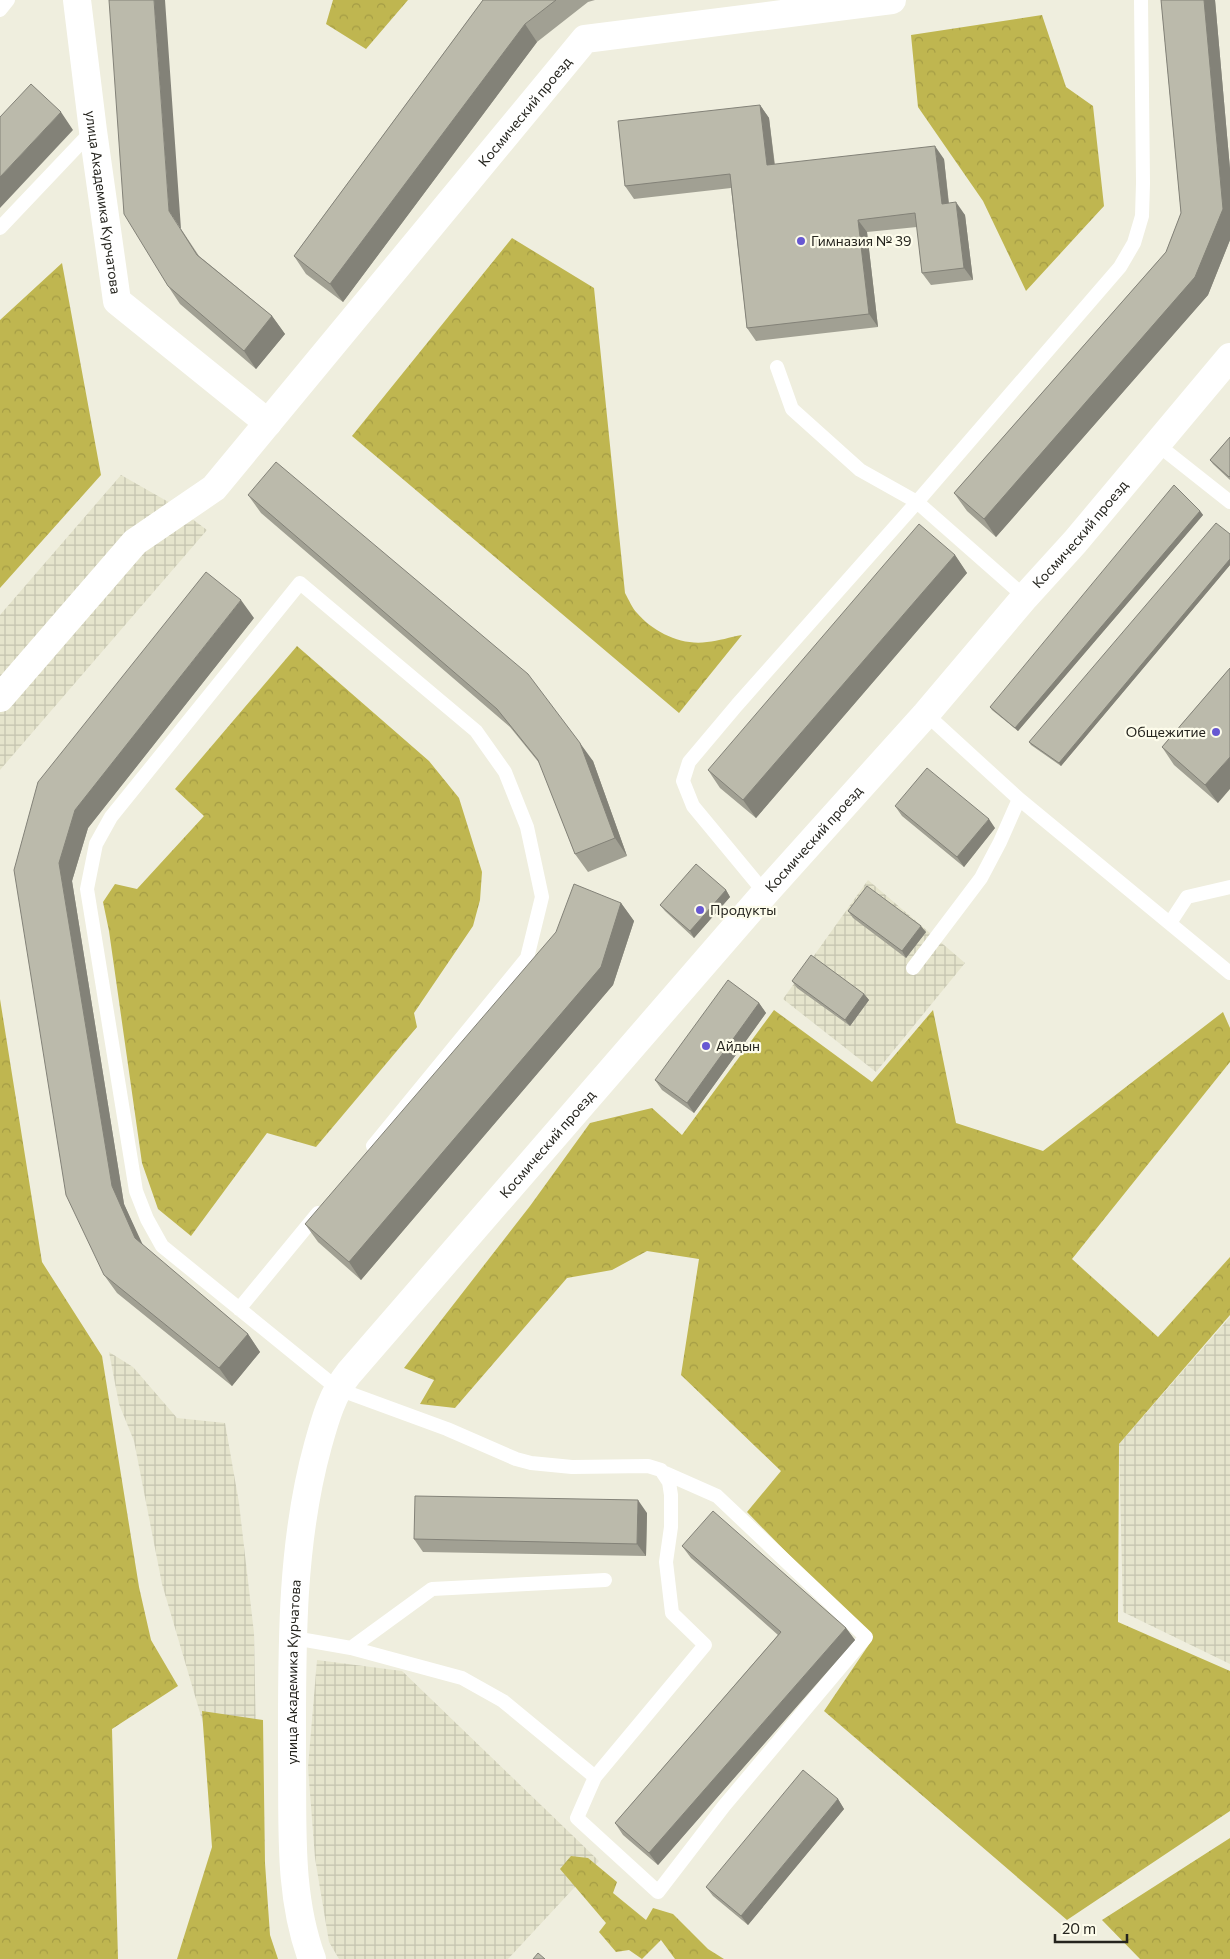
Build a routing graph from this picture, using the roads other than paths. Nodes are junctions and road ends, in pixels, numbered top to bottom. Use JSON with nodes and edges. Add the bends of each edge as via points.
{"nodes":[{"id":1,"x":8,"y":0,"type":"edge"},
{"id":2,"x":77,"y":0,"type":"edge"},
{"id":3,"x":892,"y":0,"type":"edge"},
{"id":4,"x":1140,"y":0,"type":"edge"},
{"id":5,"x":0,"y":10,"type":"edge"},
{"id":6,"x":93,"y":131,"type":"junction"},
{"id":7,"x":0,"y":228,"type":"edge"},
{"id":8,"x":1230,"y":357,"type":"edge"},
{"id":9,"x":777,"y":367,"type":"dead end"},
{"id":10,"x":268,"y":423,"type":"junction"},
{"id":11,"x":1158,"y":445,"type":"junction"},
{"id":12,"x":916,"y":502,"type":"junction"},
{"id":13,"x":1230,"y":502,"type":"edge"},
{"id":14,"x":1025,"y":597,"type":"junction"},
{"id":15,"x":0,"y":698,"type":"edge"},
{"id":16,"x":926,"y":714,"type":"junction"},
{"id":17,"x":1019,"y":799,"type":"junction"},
{"id":18,"x":1230,"y":886,"type":"edge"},
{"id":19,"x":765,"y":892,"type":"junction"},
{"id":20,"x":1170,"y":923,"type":"junction"},
{"id":21,"x":914,"y":968,"type":"dead end"},
{"id":22,"x":1230,"y":973,"type":"edge"},
{"id":23,"x":364,"y":1156,"type":"edge"},
{"id":24,"x":327,"y":1202,"type":"edge"},
{"id":25,"x":239,"y":1308,"type":"junction"},
{"id":26,"x":338,"y":1389,"type":"junction"},
{"id":27,"x":665,"y":1473,"type":"junction"},
{"id":28,"x":605,"y":1580,"type":"dead end"},
{"id":29,"x":294,"y":1638,"type":"junction"},
{"id":30,"x":351,"y":1648,"type":"junction"},
{"id":31,"x":594,"y":1777,"type":"junction"},
{"id":32,"x":312,"y":1959,"type":"edge"}],
"edges":[{"from":1,"to":5,"type":"lane"},
{"from":2,"to":6,"type":"street","name":"улица Академика Курчатова"},
{"from":3,"to":10,"type":"street","name":"Космический проезд","via":[[585,39]]},
{"from":4,"to":12,"type":"lane","via":[[1144,183],[1142,216],[1134,243],[1120,267]]},
{"from":6,"to":7,"type":"lane"},
{"from":6,"to":10,"type":"street","name":"улица Академика Курчатова","via":[[117,301]]},
{"from":8,"to":11,"type":"street","name":"Космический проезд"},
{"from":9,"to":12,"type":"lane","via":[[792,408],[860,470]]},
{"from":10,"to":15,"type":"street","name":"Космический проезд","via":[[214,488],[135,542]]},
{"from":11,"to":13,"type":"lane"},
{"from":11,"to":14,"type":"street","name":"Космический проезд"},
{"from":12,"to":14,"type":"lane"},
{"from":12,"to":19,"type":"lane","via":[[690,762],[683,781],[693,806]]},
{"from":14,"to":16,"type":"street","name":"Космический проезд"},
{"from":16,"to":17,"type":"lane"},
{"from":16,"to":19,"type":"street","name":"Космический проезд"},
{"from":17,"to":20,"type":"lane"},
{"from":17,"to":21,"type":"lane","via":[[981,878]]},
{"from":18,"to":20,"type":"lane","via":[[1187,898]]},
{"from":19,"to":26,"type":"street","name":"Космический проезд"},
{"from":20,"to":22,"type":"lane"},
{"from":23,"to":25,"type":"lane","via":[[527,958],[542,897],[527,828],[505,772],[476,731],[300,584],[111,817],[96,844],[87,889],[136,1192],[162,1246]]},
{"from":24,"to":25,"type":"lane"},
{"from":25,"to":26,"type":"lane"},
{"from":26,"to":27,"type":"lane","via":[[413,1415],[516,1460],[572,1467],[648,1466]]},
{"from":26,"to":29,"type":"street","name":"улица Академика Курчатова","via":[[326,1417],[307,1490],[297,1567]]},
{"from":27,"to":31,"type":"lane","via":[[671,1495],[666,1562],[672,1613],[705,1645]]},
{"from":27,"to":31,"type":"lane","via":[[718,1496],[866,1637],[724,1806],[658,1892],[577,1818]]},
{"from":28,"to":30,"type":"lane","via":[[432,1589]]},
{"from":29,"to":30,"type":"lane"},
{"from":29,"to":32,"type":"street","name":"улица Академика Курчатова","via":[[295,1874],[300,1915]]},
{"from":30,"to":31,"type":"lane","via":[[462,1678],[483,1689],[503,1701]]}]}
